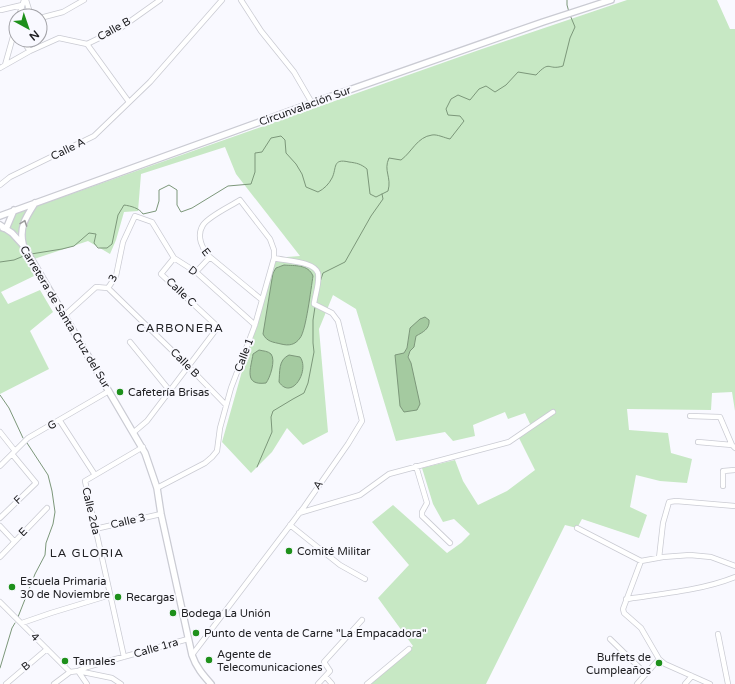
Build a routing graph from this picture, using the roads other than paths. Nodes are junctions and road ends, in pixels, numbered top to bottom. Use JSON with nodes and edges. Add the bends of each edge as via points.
{"nodes":[{"id":1,"x":84,"y":0,"type":"edge"},
{"id":2,"x":160,"y":0,"type":"edge"},
{"id":3,"x":222,"y":0,"type":"edge"},
{"id":4,"x":241,"y":0,"type":"edge"},
{"id":5,"x":611,"y":0,"type":"edge"},
{"id":6,"x":24,"y":2,"type":"edge"},
{"id":7,"x":1,"y":10,"type":"dead end"},
{"id":8,"x":48,"y":16,"type":"edge"},
{"id":9,"x":87,"y":44,"type":"junction"},
{"id":10,"x":10,"y":48,"type":"edge"},
{"id":11,"x":28,"y":48,"type":"edge"},
{"id":12,"x":30,"y":51,"type":"junction"},
{"id":13,"x":5,"y":65,"type":"junction"},
{"id":14,"x":0,"y":68,"type":"edge"},
{"id":15,"x":129,"y":102,"type":"junction"},
{"id":16,"x":312,"y":103,"type":"junction"},
{"id":17,"x":0,"y":185,"type":"edge"},
{"id":18,"x":240,"y":200,"type":"joint"},
{"id":19,"x":35,"y":203,"type":"junction"},
{"id":20,"x":14,"y":210,"type":"junction"},
{"id":21,"x":1,"y":215,"type":"edge"},
{"id":22,"x":135,"y":216,"type":"joint"},
{"id":23,"x":0,"y":226,"type":"edge"},
{"id":24,"x":6,"y":230,"type":"junction"},
{"id":25,"x":23,"y":245,"type":"junction"},
{"id":26,"x":210,"y":257,"type":"junction"},
{"id":27,"x":174,"y":258,"type":"junction"},
{"id":28,"x":274,"y":258,"type":"junction"},
{"id":29,"x":196,"y":272,"type":"junction"},
{"id":30,"x":108,"y":288,"type":"junction"},
{"id":31,"x":262,"y":300,"type":"junction"},
{"id":32,"x":64,"y":316,"type":"junction"},
{"id":33,"x":255,"y":325,"type":"junction"},
{"id":34,"x":130,"y":342,"type":"dead end"},
{"id":35,"x":188,"y":366,"type":"junction"},
{"id":36,"x":110,"y":391,"type":"junction"},
{"id":37,"x":170,"y":391,"type":"junction"},
{"id":38,"x":226,"y":405,"type":"junction"},
{"id":39,"x":553,"y":412,"type":"dead end"},
{"id":40,"x":690,"y":416,"type":"dead end"},
{"id":41,"x":60,"y":421,"type":"junction"},
{"id":42,"x":0,"y":432,"type":"edge"},
{"id":43,"x":134,"y":432,"type":"junction"},
{"id":44,"x":698,"y":442,"type":"dead end"},
{"id":45,"x":734,"y":446,"type":"edge"},
{"id":46,"x":143,"y":447,"type":"junction"},
{"id":47,"x":13,"y":452,"type":"junction"},
{"id":48,"x":0,"y":466,"type":"edge"},
{"id":49,"x":416,"y":466,"type":"junction"},
{"id":50,"x":735,"y":470,"type":"edge"},
{"id":51,"x":95,"y":475,"type":"junction"},
{"id":52,"x":723,"y":486,"type":"dead end"},
{"id":53,"x":157,"y":488,"type":"junction"},
{"id":54,"x":735,"y":506,"type":"edge"},
{"id":55,"x":46,"y":508,"type":"dead end"},
{"id":56,"x":299,"y":513,"type":"junction"},
{"id":57,"x":161,"y":514,"type":"junction"},
{"id":58,"x":0,"y":518,"type":"edge"},
{"id":59,"x":290,"y":525,"type":"junction"},
{"id":60,"x":0,"y":526,"type":"edge"},
{"id":61,"x":577,"y":528,"type":"dead end"},
{"id":62,"x":95,"y":529,"type":"junction"},
{"id":63,"x":14,"y":541,"type":"junction"},
{"id":64,"x":450,"y":543,"type":"dead end"},
{"id":65,"x":0,"y":557,"type":"edge"},
{"id":66,"x":659,"y":558,"type":"junction"},
{"id":67,"x":641,"y":561,"type":"junction"},
{"id":68,"x":735,"y":566,"type":"edge"},
{"id":69,"x":735,"y":577,"type":"edge"},
{"id":70,"x":365,"y":579,"type":"dead end"},
{"id":71,"x":110,"y":595,"type":"junction"},
{"id":72,"x":626,"y":599,"type":"junction"},
{"id":73,"x":1,"y":605,"type":"edge"},
{"id":74,"x":362,"y":620,"type":"dead end"},
{"id":75,"x":22,"y":623,"type":"junction"},
{"id":76,"x":718,"y":634,"type":"dead end"},
{"id":77,"x":188,"y":639,"type":"junction"},
{"id":78,"x":610,"y":639,"type":"dead end"},
{"id":79,"x":47,"y":649,"type":"junction"},
{"id":80,"x":409,"y":649,"type":"dead end"},
{"id":81,"x":192,"y":655,"type":"junction"},
{"id":82,"x":124,"y":657,"type":"junction"},
{"id":83,"x":659,"y":659,"type":"junction"},
{"id":84,"x":78,"y":671,"type":"junction"},
{"id":85,"x":70,"y":672,"type":"junction"},
{"id":86,"x":646,"y":674,"type":"junction"},
{"id":87,"x":692,"y":676,"type":"junction"},
{"id":88,"x":326,"y":677,"type":"junction"},
{"id":89,"x":0,"y":680,"type":"edge"},
{"id":90,"x":5,"y":684,"type":"edge"},
{"id":91,"x":54,"y":684,"type":"edge"},
{"id":92,"x":87,"y":684,"type":"edge"},
{"id":93,"x":121,"y":684,"type":"edge"},
{"id":94,"x":211,"y":684,"type":"edge"},
{"id":95,"x":318,"y":684,"type":"edge"},
{"id":96,"x":332,"y":684,"type":"edge"},
{"id":97,"x":367,"y":684,"type":"edge"},
{"id":98,"x":637,"y":684,"type":"edge"},
{"id":99,"x":685,"y":684,"type":"edge"},
{"id":100,"x":710,"y":684,"type":"edge"},
{"id":101,"x":728,"y":684,"type":"edge"}],
"edges":[{"from":1,"to":8,"type":"street","via":[[63,12]]},
{"from":2,"to":9,"type":"street","name":"Calle B","via":[[122,27]]},
{"from":3,"to":15,"type":"street","name":"Calle A","via":[[150,82]]},
{"from":4,"to":16,"type":"street","via":[[294,72]]},
{"from":5,"to":16,"type":"main road","name":"Circunvalación Sur"},
{"from":6,"to":7,"type":"street"},
{"from":9,"to":12,"type":"street","name":"Calle B","via":[[59,38]]},
{"from":9,"to":15,"type":"street"},
{"from":10,"to":13,"type":"street"},
{"from":11,"to":12,"type":"street"},
{"from":12,"to":13,"type":"street","name":"Calle B"},
{"from":13,"to":14,"type":"street","name":"Calle B"},
{"from":15,"to":17,"type":"street","name":"Calle A","via":[[94,136],[10,177]]},
{"from":16,"to":19,"type":"main road","name":"Circunvalación Sur"},
{"from":18,"to":26,"type":"street","name":"E","via":[[203,225],[200,242]]},
{"from":18,"to":28,"type":"street","name":"Calle 1","via":[[270,239]]},
{"from":19,"to":20,"type":"main road","name":"Circunvalación Sur"},
{"from":25,"to":19,"type":"main road","one_way":true,"via":[[23,222]]},
{"from":20,"to":21,"type":"main road","name":"Circunvalación Sur"},
{"from":20,"to":24,"type":"main road"},
{"from":22,"to":27,"type":"street","name":"D","via":[[152,222]]},
{"from":22,"to":30,"type":"street","name":"3","via":[[124,242],[116,276]]},
{"from":23,"to":24,"type":"main road","name":"Carretera de Santa Cruz del Sur"},
{"from":24,"to":25,"type":"main road","name":"Carretera de Santa Cruz del Sur"},
{"from":25,"to":32,"type":"main road","name":"Carretera de Santa Cruz del Sur"},
{"from":26,"to":29,"type":"street"},
{"from":26,"to":31,"type":"street","name":"E"},
{"from":27,"to":29,"type":"street","name":"D"},
{"from":27,"to":35,"type":"street","name":"Calle C","via":[[161,274],[218,327]]},
{"from":28,"to":31,"type":"street","name":"Calle 1"},
{"from":28,"to":56,"type":"street","name":"A","via":[[305,263],[318,272],[314,304],[332,313],[338,321],[362,421]]},
{"from":29,"to":33,"type":"street","name":"D"},
{"from":30,"to":32,"type":"street","name":"3","via":[[96,287]]},
{"from":30,"to":35,"type":"street","name":"Calle B"},
{"from":31,"to":33,"type":"street","name":"Calle 1"},
{"from":32,"to":36,"type":"main road","name":"Carretera de Santa Cruz del Sur"},
{"from":33,"to":38,"type":"street","name":"Calle 1"},
{"from":34,"to":37,"type":"street"},
{"from":35,"to":37,"type":"street"},
{"from":35,"to":38,"type":"street","name":"Calle B"},
{"from":36,"to":41,"type":"street","name":"G"},
{"from":36,"to":43,"type":"main road","name":"Carretera de Santa Cruz del Sur"},
{"from":37,"to":43,"type":"street"},
{"from":38,"to":53,"type":"street","name":"Calle 1","via":[[216,451],[212,457]]},
{"from":39,"to":49,"type":"street","via":[[509,442]]},
{"from":40,"to":45,"type":"street","via":[[720,418]]},
{"from":41,"to":47,"type":"street","name":"G","via":[[28,438]]},
{"from":41,"to":51,"type":"street","name":"Calle 2da"},
{"from":42,"to":47,"type":"street"},
{"from":43,"to":46,"type":"main road","name":"Carretera de Santa Cruz del Sur"},
{"from":44,"to":45,"type":"street"},
{"from":46,"to":51,"type":"street"},
{"from":46,"to":53,"type":"main road","name":"Carretera de Santa Cruz del Sur"},
{"from":47,"to":48,"type":"street","name":"G"},
{"from":47,"to":58,"type":"street","name":"F","via":[[36,483]]},
{"from":49,"to":56,"type":"street","via":[[388,474],[360,495]]},
{"from":49,"to":64,"type":"street","via":[[427,503],[422,516]]},
{"from":50,"to":52,"type":"street","via":[[723,471]]},
{"from":51,"to":62,"type":"street","name":"Calle 2da","via":[[85,481]]},
{"from":53,"to":57,"type":"main road","name":"Carretera de Santa Cruz del Sur"},
{"from":54,"to":66,"type":"street","via":[[669,502],[663,523]]},
{"from":55,"to":63,"type":"street","name":"E"},
{"from":56,"to":59,"type":"street","name":"A"},
{"from":57,"to":62,"type":"street","name":"Calle 3"},
{"from":57,"to":77,"type":"main road","name":"Carretera de Santa Cruz del Sur"},
{"from":59,"to":70,"type":"street","via":[[340,565]]},
{"from":59,"to":81,"type":"street","name":"A"},
{"from":60,"to":63,"type":"street"},
{"from":61,"to":67,"type":"street"},
{"from":62,"to":71,"type":"street","name":"Calle 2da"},
{"from":63,"to":65,"type":"street","name":"E"},
{"from":66,"to":67,"type":"street"},
{"from":66,"to":68,"type":"street","via":[[690,555],[711,557]]},
{"from":67,"to":72,"type":"street"},
{"from":69,"to":72,"type":"street","via":[[678,591]]},
{"from":71,"to":75,"type":"street"},
{"from":71,"to":82,"type":"street","name":"Calle 2da"},
{"from":72,"to":83,"type":"street","via":[[622,609],[624,613],[640,628]]},
{"from":73,"to":75,"type":"street","name":"4"},
{"from":74,"to":88,"type":"street","via":[[324,662],[330,671]]},
{"from":75,"to":79,"type":"street","name":"4"},
{"from":76,"to":101,"type":"street"},
{"from":77,"to":81,"type":"main road","name":"Carretera de Santa Cruz del Sur"},
{"from":77,"to":82,"type":"street","name":"Calle 1ra"},
{"from":78,"to":86,"type":"street"},
{"from":79,"to":85,"type":"street","name":"4"},
{"from":79,"to":90,"type":"street","name":"B"},
{"from":80,"to":97,"type":"street"},
{"from":81,"to":94,"type":"main road","name":"Carretera de Santa Cruz del Sur","via":[[195,664]]},
{"from":82,"to":84,"type":"street","name":"Calle 1ra"},
{"from":83,"to":86,"type":"street"},
{"from":83,"to":87,"type":"street"},
{"from":84,"to":85,"type":"street"},
{"from":84,"to":92,"type":"street"},
{"from":84,"to":93,"type":"street","via":[[112,678]]},
{"from":85,"to":91,"type":"street"},
{"from":86,"to":98,"type":"street"},
{"from":87,"to":99,"type":"street"},
{"from":87,"to":100,"type":"street"},
{"from":88,"to":95,"type":"street"},
{"from":88,"to":96,"type":"street"},
{"from":89,"to":90,"type":"street"}]}
